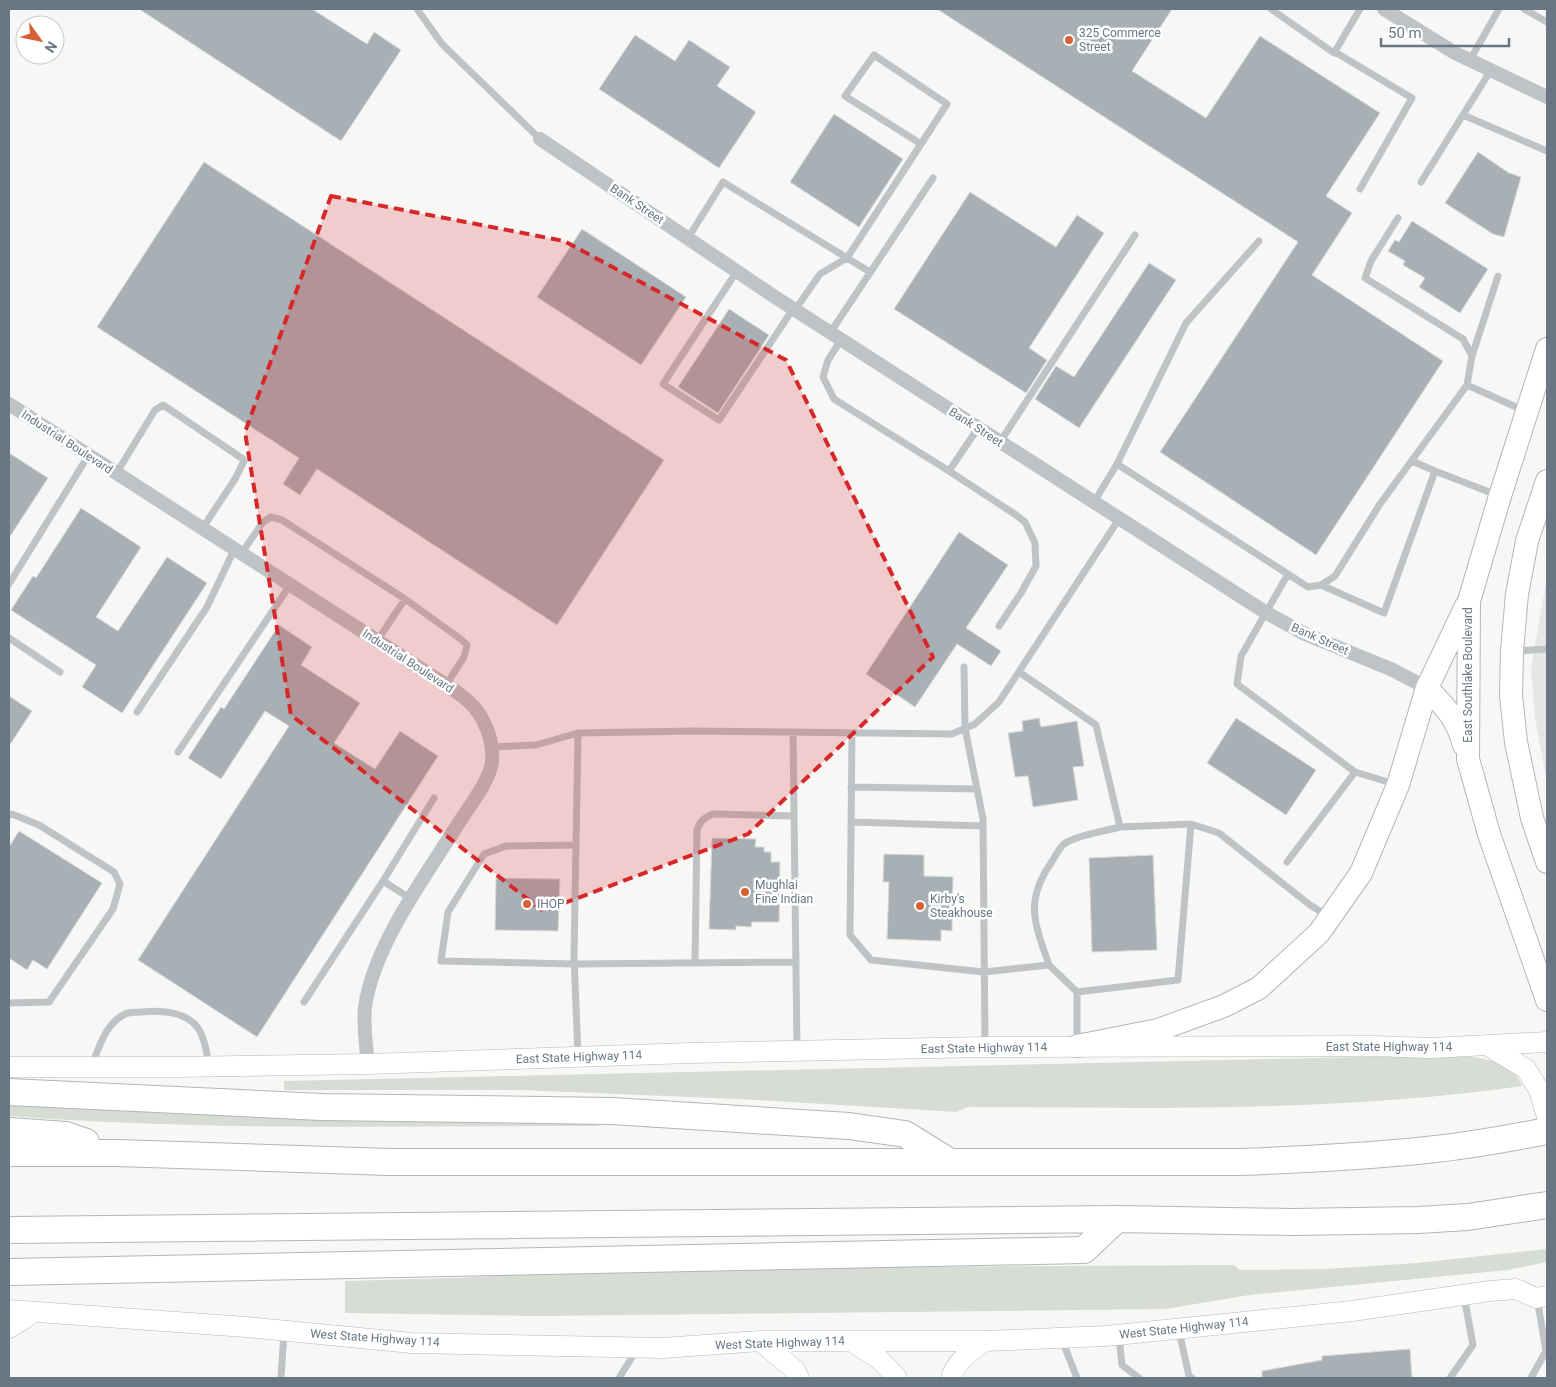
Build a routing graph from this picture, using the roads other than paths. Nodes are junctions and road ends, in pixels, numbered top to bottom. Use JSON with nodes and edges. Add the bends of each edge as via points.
{"nodes":[{"id":1,"x":417,"y":9,"type":"edge"},
{"id":2,"x":1271,"y":9,"type":"edge"},
{"id":3,"x":1360,"y":9,"type":"edge"},
{"id":4,"x":1386,"y":9,"type":"edge"},
{"id":5,"x":1499,"y":9,"type":"edge"},
{"id":6,"x":1524,"y":9,"type":"edge"},
{"id":7,"x":1547,"y":22,"type":"edge"},
{"id":8,"x":1335,"y":52,"type":"junction"},
{"id":9,"x":1470,"y":60,"type":"junction"},
{"id":10,"x":1491,"y":70,"type":"junction"},
{"id":11,"x":1547,"y":97,"type":"edge"},
{"id":12,"x":1464,"y":115,"type":"junction"},
{"id":13,"x":540,"y":139,"type":"joint"},
{"id":14,"x":921,"y":144,"type":"junction"},
{"id":15,"x":1547,"y":151,"type":"edge"},
{"id":16,"x":933,"y":178,"type":"dead end"},
{"id":17,"x":1421,"y":182,"type":"dead end"},
{"id":18,"x":1360,"y":189,"type":"dead end"},
{"id":19,"x":1398,"y":218,"type":"dead end"},
{"id":20,"x":1135,"y":236,"type":"dead end"},
{"id":21,"x":688,"y":238,"type":"junction"},
{"id":22,"x":1259,"y":241,"type":"dead end"},
{"id":23,"x":847,"y":258,"type":"junction"},
{"id":24,"x":737,"y":271,"type":"junction"},
{"id":25,"x":870,"y":272,"type":"junction"},
{"id":26,"x":1498,"y":276,"type":"dead end"},
{"id":27,"x":794,"y":310,"type":"junction"},
{"id":28,"x":835,"y":336,"type":"junction"},
{"id":29,"x":1547,"y":350,"type":"edge"},
{"id":30,"x":1472,"y":356,"type":"junction"},
{"id":31,"x":1467,"y":385,"type":"junction"},
{"id":32,"x":9,"y":404,"type":"edge"},
{"id":33,"x":1528,"y":412,"type":"junction"},
{"id":34,"x":978,"y":428,"type":"junction"},
{"id":35,"x":1000,"y":442,"type":"junction"},
{"id":36,"x":88,"y":456,"type":"junction"},
{"id":37,"x":1412,"y":460,"type":"junction"},
{"id":38,"x":1117,"y":464,"type":"junction"},
{"id":39,"x":949,"y":472,"type":"junction"},
{"id":40,"x":1435,"y":472,"type":"junction"},
{"id":41,"x":116,"y":474,"type":"junction"},
{"id":42,"x":1547,"y":481,"type":"edge"},
{"id":43,"x":1500,"y":496,"type":"junction"},
{"id":44,"x":1094,"y":503,"type":"junction"},
{"id":45,"x":1119,"y":519,"type":"junction"},
{"id":46,"x":202,"y":529,"type":"junction"},
{"id":47,"x":237,"y":552,"type":"junction"},
{"id":48,"x":1288,"y":574,"type":"junction"},
{"id":49,"x":9,"y":584,"type":"edge"},
{"id":50,"x":290,"y":585,"type":"junction"},
{"id":51,"x":1321,"y":585,"type":"junction"},
{"id":52,"x":405,"y":599,"type":"junction"},
{"id":53,"x":1469,"y":601,"type":"junction"},
{"id":54,"x":1265,"y":612,"type":"junction"},
{"id":55,"x":999,"y":626,"type":"dead end"},
{"id":56,"x":9,"y":638,"type":"edge"},
{"id":57,"x":377,"y":641,"type":"junction"},
{"id":58,"x":1547,"y":649,"type":"edge"},
{"id":59,"x":1512,"y":651,"type":"junction"},
{"id":60,"x":964,"y":667,"type":"dead end"},
{"id":61,"x":60,"y":672,"type":"dead end"},
{"id":62,"x":1019,"y":672,"type":"junction"},
{"id":63,"x":446,"y":685,"type":"junction"},
{"id":64,"x":1427,"y":688,"type":"junction"},
{"id":65,"x":137,"y":712,"type":"dead end"},
{"id":66,"x":966,"y":728,"type":"junction"},
{"id":67,"x":794,"y":732,"type":"junction"},
{"id":68,"x":578,"y":733,"type":"junction"},
{"id":69,"x":852,"y":733,"type":"junction"},
{"id":70,"x":491,"y":747,"type":"junction"},
{"id":71,"x":178,"y":752,"type":"dead end"},
{"id":72,"x":1468,"y":759,"type":"junction"},
{"id":73,"x":1355,"y":772,"type":"junction"},
{"id":74,"x":1398,"y":785,"type":"junction"},
{"id":75,"x":851,"y":787,"type":"junction"},
{"id":76,"x":977,"y":789,"type":"junction"},
{"id":77,"x":434,"y":798,"type":"dead end"},
{"id":78,"x":9,"y":815,"type":"edge"},
{"id":79,"x":794,"y":816,"type":"junction"},
{"id":80,"x":851,"y":822,"type":"junction"},
{"id":81,"x":1191,"y":824,"type":"junction"},
{"id":82,"x":983,"y":826,"type":"junction"},
{"id":83,"x":1120,"y":827,"type":"junction"},
{"id":84,"x":576,"y":845,"type":"junction"},
{"id":85,"x":1287,"y":862,"type":"dead end"},
{"id":86,"x":1547,"y":862,"type":"edge"},
{"id":87,"x":383,"y":881,"type":"junction"},
{"id":88,"x":411,"y":899,"type":"junction"},
{"id":89,"x":1330,"y":917,"type":"junction"},
{"id":90,"x":796,"y":962,"type":"junction"},
{"id":91,"x":695,"y":963,"type":"junction"},
{"id":92,"x":574,"y":964,"type":"junction"},
{"id":93,"x":1049,"y":965,"type":"junction"},
{"id":94,"x":984,"y":972,"type":"junction"},
{"id":95,"x":1077,"y":992,"type":"junction"},
{"id":96,"x":1547,"y":1000,"type":"edge"},
{"id":97,"x":304,"y":1002,"type":"dead end"},
{"id":98,"x":9,"y":1003,"type":"edge"},
{"id":99,"x":1547,"y":1042,"type":"edge"},
{"id":100,"x":1076,"y":1046,"type":"junction"},
{"id":101,"x":1488,"y":1046,"type":"junction"},
{"id":102,"x":985,"y":1047,"type":"junction"},
{"id":103,"x":797,"y":1050,"type":"junction"},
{"id":104,"x":578,"y":1057,"type":"junction"},
{"id":105,"x":368,"y":1064,"type":"junction"},
{"id":106,"x":209,"y":1066,"type":"junction"},
{"id":107,"x":9,"y":1067,"type":"edge"},
{"id":108,"x":91,"y":1067,"type":"junction"},
{"id":109,"x":9,"y":1092,"type":"edge"},
{"id":110,"x":1547,"y":1117,"type":"edge"},
{"id":111,"x":9,"y":1131,"type":"edge"},
{"id":112,"x":1547,"y":1131,"type":"edge"},
{"id":113,"x":9,"y":1153,"type":"edge"},
{"id":114,"x":117,"y":1153,"type":"junction"},
{"id":115,"x":950,"y":1162,"type":"junction"},
{"id":116,"x":1547,"y":1205,"type":"edge"},
{"id":117,"x":1117,"y":1219,"type":"junction"},
{"id":118,"x":9,"y":1230,"type":"edge"},
{"id":119,"x":9,"y":1272,"type":"edge"},
{"id":120,"x":1544,"y":1292,"type":"edge"},
{"id":121,"x":1464,"y":1296,"type":"junction"},
{"id":122,"x":9,"y":1310,"type":"edge"},
{"id":123,"x":33,"y":1312,"type":"junction"},
{"id":124,"x":9,"y":1328,"type":"edge"},
{"id":125,"x":1178,"y":1329,"type":"junction"},
{"id":126,"x":284,"y":1331,"type":"junction"},
{"id":127,"x":1118,"y":1335,"type":"junction"},
{"id":128,"x":1061,"y":1338,"type":"junction"},
{"id":129,"x":760,"y":1341,"type":"junction"},
{"id":130,"x":850,"y":1341,"type":"junction"},
{"id":131,"x":985,"y":1341,"type":"junction"},
{"id":132,"x":638,"y":1347,"type":"junction"},
{"id":133,"x":280,"y":1378,"type":"edge"},
{"id":134,"x":619,"y":1378,"type":"edge"},
{"id":135,"x":799,"y":1378,"type":"edge"},
{"id":136,"x":897,"y":1378,"type":"edge"},
{"id":137,"x":951,"y":1378,"type":"edge"},
{"id":138,"x":1077,"y":1378,"type":"edge"},
{"id":139,"x":1140,"y":1378,"type":"edge"},
{"id":140,"x":1192,"y":1378,"type":"edge"},
{"id":141,"x":1450,"y":1378,"type":"edge"},
{"id":142,"x":1531,"y":1378,"type":"edge"}],
"edges":[{"from":1,"to":13,"type":"lane","via":[[442,44]]},
{"from":2,"to":8,"type":"lane"},
{"from":3,"to":8,"type":"lane"},
{"from":4,"to":9,"type":"street"},
{"from":5,"to":9,"type":"lane"},
{"from":6,"to":7,"type":"lane"},
{"from":8,"to":18,"type":"lane","via":[[1412,98]]},
{"from":9,"to":10,"type":"street"},
{"from":10,"to":11,"type":"street"},
{"from":10,"to":12,"type":"lane"},
{"from":12,"to":15,"type":"lane"},
{"from":12,"to":17,"type":"lane"},
{"from":13,"to":21,"type":"street","name":"Bank Street"},
{"from":14,"to":14,"type":"lane","via":[[845,96],[874,55],[946,104]]},
{"from":14,"to":23,"type":"lane"},
{"from":16,"to":25,"type":"lane"},
{"from":19,"to":30,"type":"lane","via":[[1371,261],[1365,278],[1463,339]]},
{"from":20,"to":35,"type":"lane"},
{"from":21,"to":23,"type":"lane","via":[[723,182]]},
{"from":21,"to":24,"type":"street","name":"Bank Street"},
{"from":22,"to":38,"type":"lane","via":[[1186,323]]},
{"from":23,"to":25,"type":"lane"},
{"from":23,"to":27,"type":"lane","via":[[820,274]]},
{"from":24,"to":27,"type":"street","name":"Bank Street"},
{"from":24,"to":27,"type":"lane","via":[[664,384],[719,420]]},
{"from":25,"to":28,"type":"lane"},
{"from":26,"to":30,"type":"lane"},
{"from":27,"to":28,"type":"street","name":"Bank Street"},
{"from":28,"to":34,"type":"street","name":"Bank Street"},
{"from":28,"to":39,"type":"lane","via":[[823,377],[834,399]]},
{"from":29,"to":33,"type":"main road","name":"East Southlake Boulevard"},
{"from":30,"to":31,"type":"lane"},
{"from":31,"to":33,"type":"lane"},
{"from":31,"to":37,"type":"lane"},
{"from":32,"to":36,"type":"street","name":"Industrial Boulevard"},
{"from":33,"to":43,"type":"main road","name":"East Southlake Boulevard"},
{"from":34,"to":35,"type":"street","name":"Bank Street"},
{"from":34,"to":39,"type":"lane"},
{"from":35,"to":44,"type":"street","name":"Bank Street"},
{"from":36,"to":41,"type":"street","name":"Industrial Boulevard"},
{"from":36,"to":49,"type":"lane"},
{"from":37,"to":40,"type":"lane"},
{"from":37,"to":51,"type":"lane","via":[[1335,576]]},
{"from":38,"to":44,"type":"lane"},
{"from":38,"to":48,"type":"lane"},
{"from":39,"to":55,"type":"lane","via":[[1025,522],[1035,543],[1036,566]]},
{"from":40,"to":43,"type":"lane"},
{"from":40,"to":51,"type":"lane","via":[[1384,613]]},
{"from":41,"to":46,"type":"street","name":"Industrial Boulevard"},
{"from":41,"to":46,"type":"lane","via":[[155,410],[163,406],[244,461]]},
{"from":42,"to":59,"type":"main road","via":[[1527,541],[1517,594]]},
{"from":43,"to":53,"type":"main road","name":"East Southlake Boulevard"},
{"from":44,"to":45,"type":"street","name":"Bank Street"},
{"from":45,"to":54,"type":"street","name":"Bank Street"},
{"from":45,"to":62,"type":"lane"},
{"from":46,"to":47,"type":"street","name":"Industrial Boulevard"},
{"from":47,"to":50,"type":"street","name":"Industrial Boulevard"},
{"from":47,"to":52,"type":"lane","via":[[263,522],[271,517],[282,520]]},
{"from":47,"to":65,"type":"lane","via":[[207,608]]},
{"from":48,"to":51,"type":"lane","via":[[1308,587]]},
{"from":48,"to":54,"type":"lane"},
{"from":50,"to":57,"type":"street","name":"Industrial Boulevard"},
{"from":50,"to":71,"type":"lane"},
{"from":52,"to":57,"type":"lane"},
{"from":52,"to":63,"type":"lane","via":[[467,645],[464,657]]},
{"from":53,"to":64,"type":"main road"},
{"from":53,"to":72,"type":"main road","name":"East Southlake Boulevard"},
{"from":54,"to":64,"type":"street","name":"Bank Street","via":[[1305,634],[1393,670]]},
{"from":54,"to":73,"type":"lane","via":[[1241,656],[1237,684]]},
{"from":56,"to":61,"type":"lane"},
{"from":57,"to":63,"type":"street","name":"Industrial Boulevard"},
{"from":58,"to":59,"type":"lane"},
{"from":59,"to":86,"type":"main road","via":[[1511,696],[1516,742],[1532,818]]},
{"from":60,"to":66,"type":"lane"},
{"from":62,"to":66,"type":"lane","via":[[999,702]]},
{"from":62,"to":83,"type":"lane","via":[[1096,725]]},
{"from":63,"to":70,"type":"street","name":"Industrial Boulevard","via":[[471,703],[482,720]]},
{"from":64,"to":72,"type":"main road","via":[[1459,727]]},
{"from":64,"to":74,"type":"main road"},
{"from":66,"to":69,"type":"lane","via":[[952,734]]},
{"from":66,"to":76,"type":"lane"},
{"from":67,"to":68,"type":"lane"},
{"from":67,"to":69,"type":"lane"},
{"from":67,"to":79,"type":"lane"},
{"from":68,"to":70,"type":"lane","via":[[536,745]]},
{"from":68,"to":84,"type":"lane"},
{"from":69,"to":75,"type":"lane"},
{"from":70,"to":88,"type":"street","name":"Industrial Boulevard","via":[[492,762],[483,785]]},
{"from":72,"to":96,"type":"main road","name":"East Southlake Boulevard","via":[[1488,834]]},
{"from":73,"to":74,"type":"lane"},
{"from":73,"to":85,"type":"lane"},
{"from":74,"to":89,"type":"main road","via":[[1361,873]]},
{"from":75,"to":76,"type":"lane"},
{"from":75,"to":80,"type":"lane"},
{"from":76,"to":82,"type":"lane"},
{"from":77,"to":87,"type":"lane"},
{"from":78,"to":98,"type":"lane","via":[[39,824],[114,872],[120,884],[113,910],[49,1002]]},
{"from":79,"to":90,"type":"lane"},
{"from":79,"to":91,"type":"lane","via":[[713,814],[700,822],[697,830]]},
{"from":80,"to":82,"type":"lane"},
{"from":80,"to":94,"type":"lane","via":[[850,935],[871,960]]},
{"from":81,"to":83,"type":"lane"},
{"from":81,"to":89,"type":"lane","via":[[1219,833]]},
{"from":81,"to":95,"type":"lane","via":[[1178,980]]},
{"from":82,"to":94,"type":"lane"},
{"from":83,"to":93,"type":"lane","via":[[1064,844],[1044,874],[1035,896],[1035,923]]},
{"from":84,"to":92,"type":"lane"},
{"from":84,"to":92,"type":"lane","via":[[506,846],[484,854],[448,912],[441,961]]},
{"from":87,"to":88,"type":"lane"},
{"from":87,"to":97,"type":"lane"},
{"from":88,"to":105,"type":"street","name":"Industrial Boulevard","via":[[382,950],[370,984],[365,1008]]},
{"from":89,"to":100,"type":"main road","via":[[1319,933],[1259,988],[1224,1006],[1158,1030]]},
{"from":90,"to":91,"type":"lane"},
{"from":90,"to":103,"type":"lane"},
{"from":91,"to":92,"type":"lane"},
{"from":92,"to":104,"type":"lane"},
{"from":93,"to":94,"type":"lane"},
{"from":93,"to":95,"type":"lane"},
{"from":94,"to":102,"type":"lane"},
{"from":95,"to":100,"type":"lane"},
{"from":99,"to":101,"type":"main road","name":"East State Highway 114"},
{"from":100,"to":101,"type":"main road","name":"East State Highway 114"},
{"from":100,"to":102,"type":"main road","name":"East State Highway 114"},
{"from":101,"to":110,"type":"main road","via":[[1526,1069],[1539,1090]]},
{"from":102,"to":103,"type":"main road","name":"East State Highway 114"},
{"from":103,"to":104,"type":"main road","name":"East State Highway 114"},
{"from":104,"to":105,"type":"main road","name":"East State Highway 114"},
{"from":105,"to":106,"type":"main road"},
{"from":106,"to":108,"type":"main road"},
{"from":106,"to":108,"type":"lane","via":[[198,1029],[188,1019],[160,1010],[126,1013],[117,1020],[105,1034]]},
{"from":107,"to":108,"type":"main road"},
{"from":109,"to":115,"type":"highway","via":[[322,1107],[612,1111],[849,1126],[905,1134]]},
{"from":111,"to":114,"type":"highway","via":[[66,1135]]},
{"from":112,"to":115,"type":"highway","via":[[1409,1152],[1316,1159]]},
{"from":113,"to":114,"type":"highway"},
{"from":114,"to":115,"type":"highway","via":[[390,1162]]},
{"from":116,"to":117,"type":"highway","via":[[1468,1217],[1418,1220]]},
{"from":117,"to":118,"type":"highway"},
{"from":117,"to":119,"type":"highway","via":[[1084,1250]]},
{"from":120,"to":121,"type":"main road","name":"West State Highway 114","via":[[1516,1289]]},
{"from":120,"to":142,"type":"lane","via":[[1546,1351]]},
{"from":121,"to":125,"type":"main road","name":"West State Highway 114"},
{"from":121,"to":141,"type":"lane","via":[[1473,1345]]},
{"from":122,"to":123,"type":"main road","name":"West State Highway 114"},
{"from":123,"to":124,"type":"main road"},
{"from":123,"to":126,"type":"main road","name":"West State Highway 114"},
{"from":125,"to":127,"type":"main road","name":"West State Highway 114"},
{"from":125,"to":140,"type":"lane"},
{"from":126,"to":132,"type":"main road","name":"West State Highway 114","via":[[412,1342]]},
{"from":126,"to":133,"type":"lane"},
{"from":127,"to":128,"type":"main road","name":"West State Highway 114"},
{"from":127,"to":139,"type":"lane","via":[[1122,1365]]},
{"from":128,"to":131,"type":"main road","name":"West State Highway 114"},
{"from":128,"to":138,"type":"lane"},
{"from":129,"to":130,"type":"main road","name":"West State Highway 114"},
{"from":129,"to":132,"type":"main road","name":"West State Highway 114"},
{"from":129,"to":135,"type":"main road","via":[[795,1370]]},
{"from":130,"to":131,"type":"main road","name":"West State Highway 114"},
{"from":130,"to":136,"type":"main road","via":[[879,1359]]},
{"from":131,"to":137,"type":"main road","via":[[964,1356]]},
{"from":132,"to":134,"type":"lane"}]}
